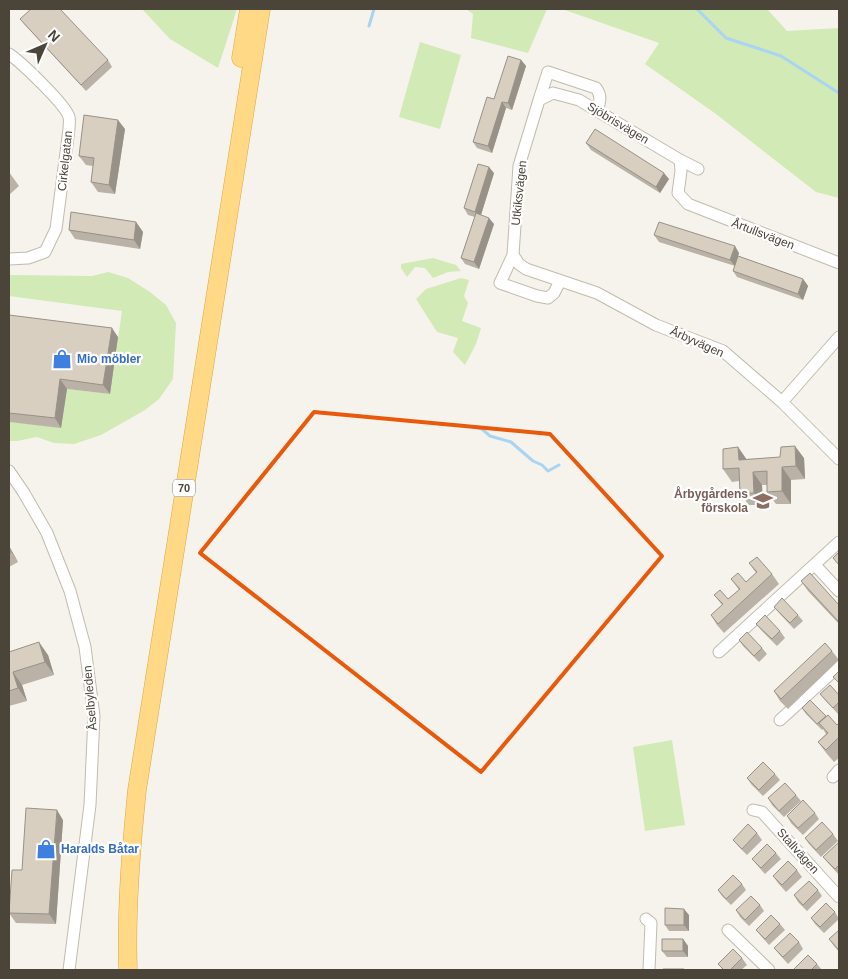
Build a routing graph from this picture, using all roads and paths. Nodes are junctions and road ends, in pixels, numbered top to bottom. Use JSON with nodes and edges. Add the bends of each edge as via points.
{"nodes":[{"id":1,"x":248,"y":9,"type":"edge"},
{"id":2,"x":261,"y":9,"type":"edge"},
{"id":3,"x":9,"y":54,"type":"edge"},
{"id":4,"x":539,"y":100,"type":"junction"},
{"id":5,"x":597,"y":111,"type":"junction"},
{"id":6,"x":680,"y":160,"type":"junction"},
{"id":7,"x":698,"y":169,"type":"dead end"},
{"id":8,"x":513,"y":255,"type":"junction"},
{"id":9,"x":9,"y":259,"type":"edge"},
{"id":10,"x":839,"y":263,"type":"edge"},
{"id":11,"x":560,"y":281,"type":"junction"},
{"id":12,"x":839,"y":337,"type":"edge"},
{"id":13,"x":782,"y":402,"type":"junction"},
{"id":14,"x":839,"y":459,"type":"edge"},
{"id":15,"x":9,"y":471,"type":"edge"},
{"id":16,"x":839,"y":542,"type":"edge"},
{"id":17,"x":815,"y":565,"type":"junction"},
{"id":18,"x":839,"y":590,"type":"edge"},
{"id":19,"x":719,"y":652,"type":"dead end"},
{"id":20,"x":839,"y":666,"type":"edge"},
{"id":21,"x":780,"y":720,"type":"dead end"},
{"id":22,"x":753,"y":810,"type":"dead end"},
{"id":23,"x":839,"y":897,"type":"edge"},
{"id":24,"x":646,"y":919,"type":"dead end"},
{"id":25,"x":728,"y":930,"type":"dead end"},
{"id":26,"x":69,"y":970,"type":"edge"},
{"id":27,"x":116,"y":970,"type":"edge"},
{"id":28,"x":128,"y":970,"type":"edge"},
{"id":29,"x":649,"y":970,"type":"edge"},
{"id":30,"x":768,"y":970,"type":"edge"}],
"edges":[{"from":1,"to":27,"type":"highway","number":"70","via":[[126,786],[119,845]]},
{"from":2,"to":28,"type":"highway","number":"70","via":[[137,790],[131,848]]},
{"from":3,"to":9,"type":"street","name":"Cirkelgatan","via":[[19,60],[69,116],[69,129],[56,229],[45,252],[28,258]]},
{"from":4,"to":5,"type":"street","name":"Sjöbrisvägen","via":[[553,93],[579,100]]},
{"from":4,"to":5,"type":"street","name":"Utkiksvägen","via":[[548,72],[596,88],[600,93]]},
{"from":4,"to":8,"type":"street","name":"Utkiksvägen","via":[[519,166]]},
{"from":5,"to":6,"type":"street","name":"Sjöbrisvägen"},
{"from":6,"to":7,"type":"street","name":"Sjöbrisvägen"},
{"from":6,"to":10,"type":"street","name":"Årtullsvägen","via":[[678,193],[688,204]]},
{"from":8,"to":11,"type":"street","name":"Årbyvägen","via":[[526,269]]},
{"from":8,"to":11,"type":"street","via":[[500,283],[548,298]]},
{"from":11,"to":13,"type":"street","name":"Årbyvägen","via":[[597,293],[656,325],[722,351]]},
{"from":12,"to":13,"type":"street"},
{"from":13,"to":14,"type":"street","name":"Årbyvägen"},
{"from":15,"to":26,"type":"street","name":"Åselbyleden","via":[[47,533],[70,591],[85,647],[94,716],[90,805]]},
{"from":16,"to":17,"type":"street"},
{"from":17,"to":18,"type":"street"},
{"from":17,"to":19,"type":"street"},
{"from":20,"to":21,"type":"street"},
{"from":22,"to":23,"type":"street","name":"Stallvägen","via":[[762,812]]},
{"from":24,"to":29,"type":"street","via":[[651,923]]},
{"from":25,"to":30,"type":"street"}]}
